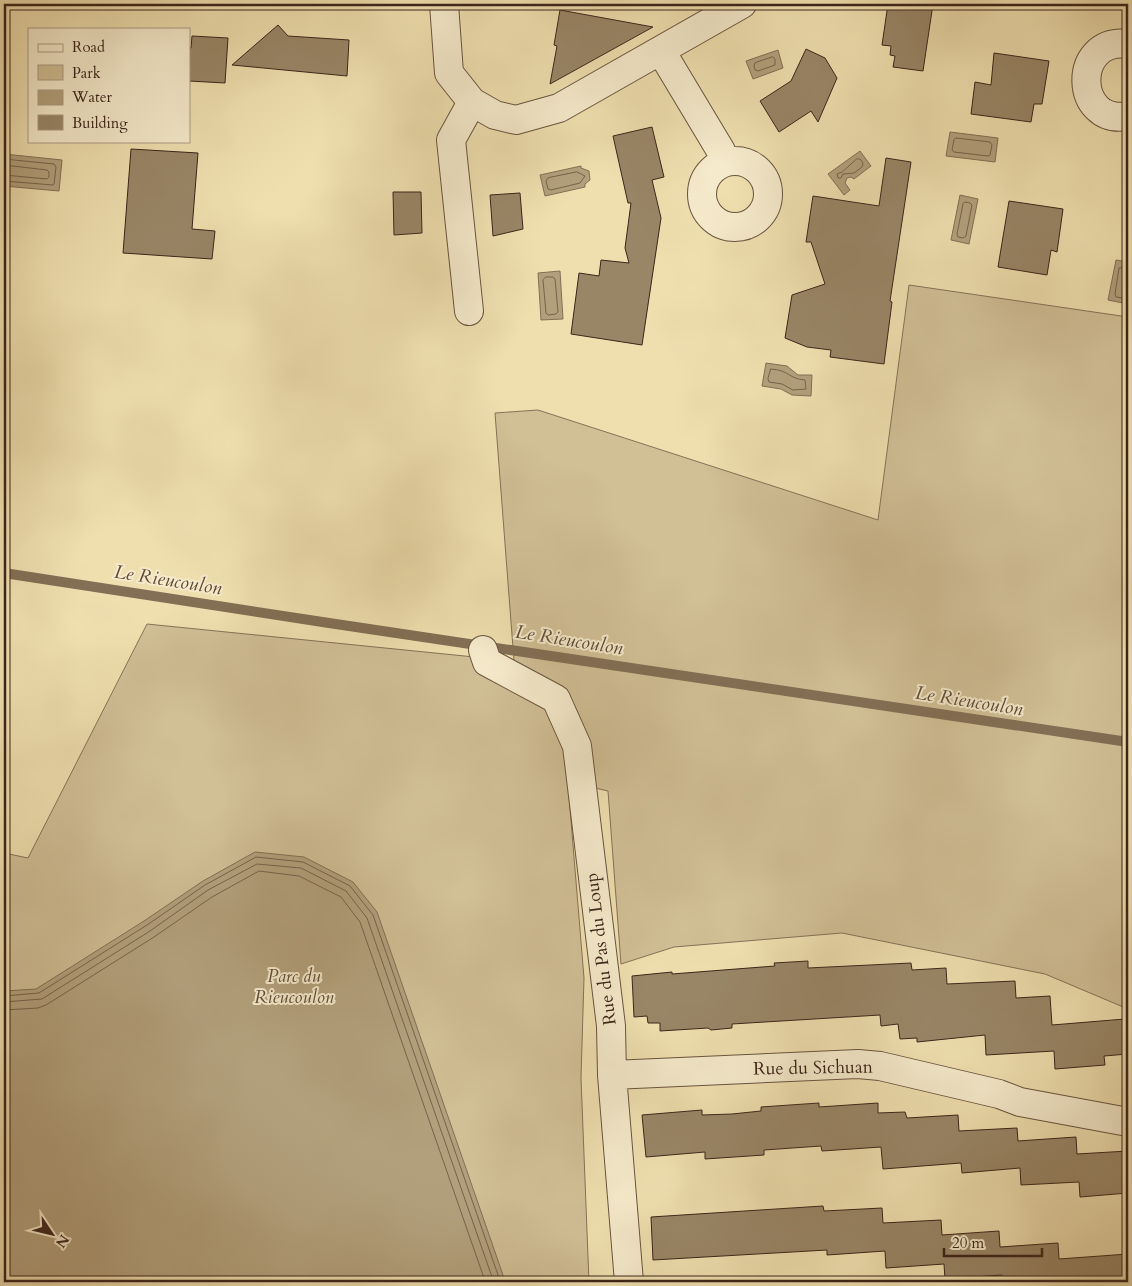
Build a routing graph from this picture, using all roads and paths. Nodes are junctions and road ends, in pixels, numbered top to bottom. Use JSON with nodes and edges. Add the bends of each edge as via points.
{"nodes":[{"id":1,"x":444,"y":4,"type":"edge"},
{"id":2,"x":742,"y":4,"type":"edge"},
{"id":3,"x":1128,"y":44,"type":"edge"},
{"id":4,"x":661,"y":51,"type":"junction"},
{"id":5,"x":472,"y":102,"type":"junction"},
{"id":6,"x":1128,"y":116,"type":"edge"},
{"id":7,"x":723,"y":163,"type":"dead end"},
{"id":8,"x":469,"y":311,"type":"dead end"},
{"id":9,"x":485,"y":656,"type":"dead end"},
{"id":10,"x":612,"y":1075,"type":"junction"},
{"id":11,"x":1128,"y":1122,"type":"edge"},
{"id":12,"x":630,"y":1282,"type":"edge"}],
"edges":[{"from":1,"to":5,"type":"street","via":[[449,73]]},
{"from":2,"to":4,"type":"street"},
{"from":3,"to":6,"type":"street","via":[[1108,46],[1098,53],[1090,62],[1086,75],[1086,88],[1099,109],[1110,115]]},
{"from":4,"to":5,"type":"street","via":[[559,108],[516,120],[496,115]]},
{"from":4,"to":7,"type":"street","via":[[721,151]]},
{"from":5,"to":8,"type":"street","via":[[451,140]]},
{"from":9,"to":10,"type":"street","name":"Rue du Pas du Loup","via":[[556,699],[577,746],[611,1026]]},
{"from":10,"to":11,"type":"street","name":"Rue du Sichuan","via":[[858,1064],[880,1066],[999,1094],[1020,1102]]},
{"from":10,"to":12,"type":"street","name":"Rue du Pas du Loup"}]}
